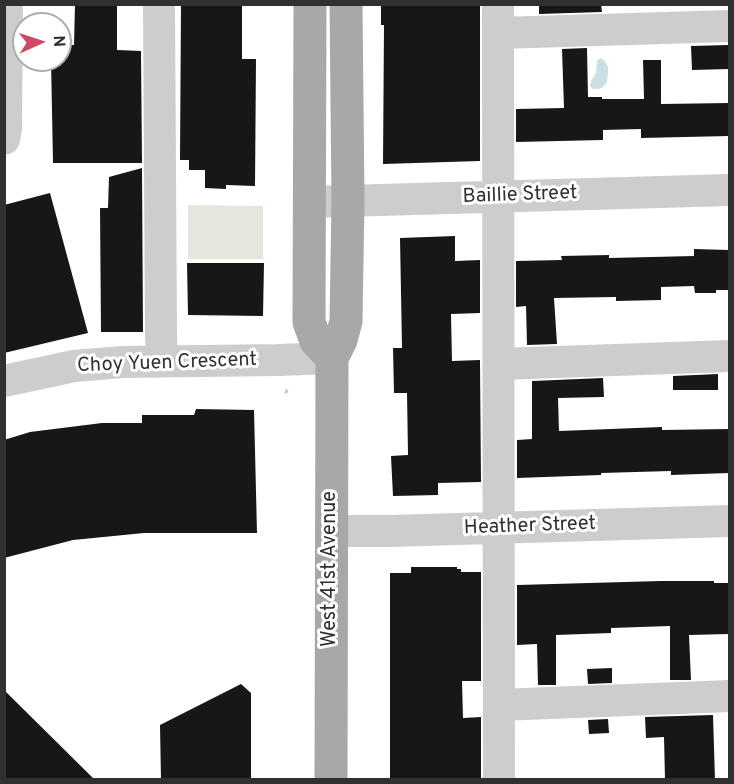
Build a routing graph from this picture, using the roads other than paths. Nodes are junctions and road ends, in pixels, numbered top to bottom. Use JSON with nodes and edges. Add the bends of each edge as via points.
{"nodes":[{"id":1,"x":159,"y":4,"type":"edge"},
{"id":2,"x":310,"y":4,"type":"edge"},
{"id":3,"x":346,"y":4,"type":"edge"},
{"id":4,"x":498,"y":19,"type":"edge"},
{"id":5,"x":6,"y":22,"type":"edge"},
{"id":6,"x":729,"y":26,"type":"edge"},
{"id":7,"x":4,"y":139,"type":"edge"},
{"id":8,"x":729,"y":190,"type":"edge"},
{"id":9,"x":499,"y":197,"type":"junction"},
{"id":10,"x":348,"y":201,"type":"junction"},
{"id":11,"x":310,"y":202,"type":"junction"},
{"id":12,"x":729,"y":356,"type":"edge"},
{"id":13,"x":332,"y":358,"type":"junction"},
{"id":14,"x":162,"y":361,"type":"junction"},
{"id":15,"x":499,"y":364,"type":"junction"},
{"id":16,"x":4,"y":381,"type":"edge"},
{"id":17,"x":729,"y":521,"type":"edge"},
{"id":18,"x":498,"y":527,"type":"junction"},
{"id":19,"x":332,"y":531,"type":"junction"},
{"id":20,"x":729,"y":696,"type":"edge"},
{"id":21,"x":499,"y":705,"type":"junction"},
{"id":22,"x":331,"y":780,"type":"edge"},
{"id":23,"x":499,"y":780,"type":"edge"}],
"edges":[{"from":1,"to":14,"type":"street"},
{"from":2,"to":11,"type":"main road"},
{"from":3,"to":10,"type":"main road","name":"West 41st Avenue"},
{"from":4,"to":6,"type":"street"},
{"from":4,"to":9,"type":"street"},
{"from":5,"to":7,"type":"street"},
{"from":8,"to":9,"type":"street","name":"Baillie Street"},
{"from":9,"to":10,"type":"street","name":"Baillie Street"},
{"from":9,"to":15,"type":"street"},
{"from":10,"to":11,"type":"street","name":"Baillie Street"},
{"from":10,"to":13,"type":"main road","name":"West 41st Avenue","via":[[346,321]]},
{"from":11,"to":13,"type":"main road","via":[[309,322],[316,341]]},
{"from":12,"to":15,"type":"street"},
{"from":13,"to":14,"type":"street","name":"Choy Yuen Crescent"},
{"from":13,"to":19,"type":"main road","name":"West 41st Avenue"},
{"from":14,"to":16,"type":"street","name":"Choy Yuen Crescent","via":[[74,366]]},
{"from":15,"to":18,"type":"street"},
{"from":17,"to":18,"type":"street","name":"Heather Street"},
{"from":18,"to":19,"type":"street","name":"Heather Street"},
{"from":18,"to":21,"type":"street"},
{"from":19,"to":22,"type":"main road","name":"West 41st Avenue"},
{"from":20,"to":21,"type":"street"},
{"from":21,"to":23,"type":"street"}]}
